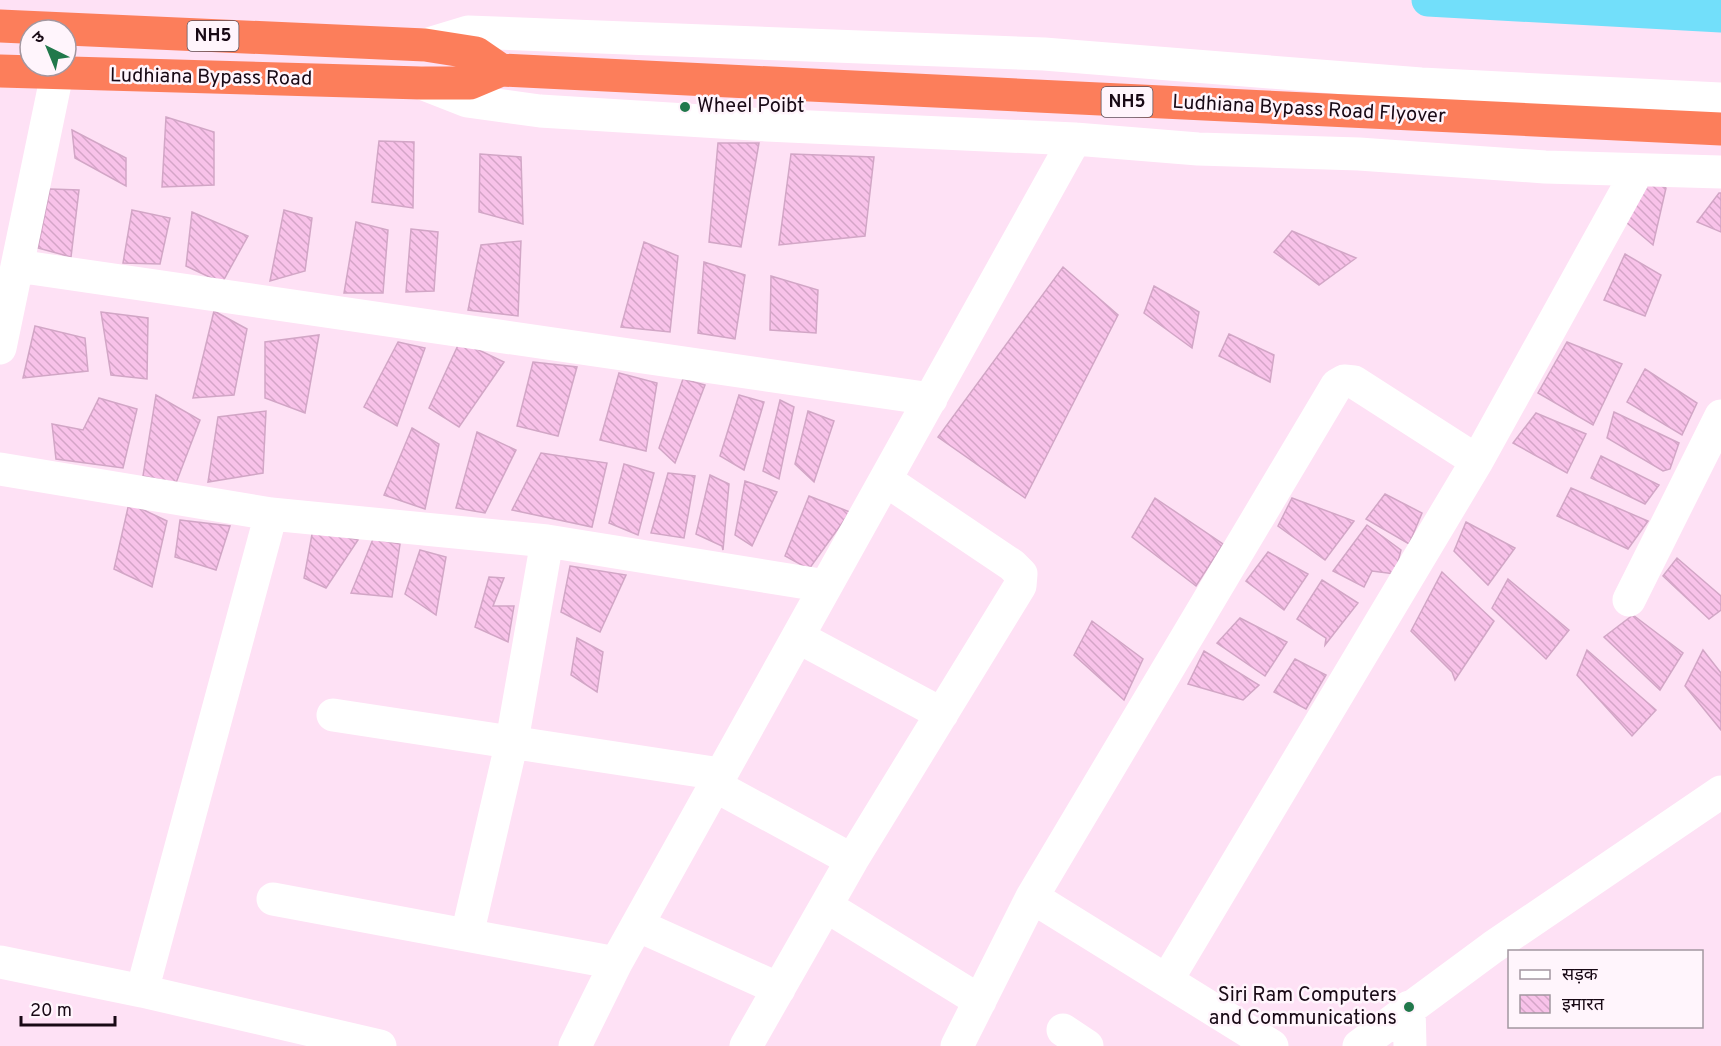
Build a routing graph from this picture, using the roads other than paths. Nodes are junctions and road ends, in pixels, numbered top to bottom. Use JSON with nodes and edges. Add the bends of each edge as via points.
{"nodes":[{"id":1,"x":0,"y":26,"type":"edge"},
{"id":2,"x":425,"y":45,"type":"junction"},
{"id":3,"x":501,"y":70,"type":"junction"},
{"id":4,"x":0,"y":71,"type":"edge"},
{"id":5,"x":18,"y":72,"type":"edge"},
{"id":6,"x":78,"y":75,"type":"edge"},
{"id":7,"x":56,"y":78,"type":"edge"},
{"id":8,"x":421,"y":83,"type":"junction"},
{"id":9,"x":1721,"y":99,"type":"edge"},
{"id":10,"x":1721,"y":129,"type":"edge"},
{"id":11,"x":1075,"y":139,"type":"junction"},
{"id":12,"x":1638,"y":170,"type":"junction"},
{"id":13,"x":1721,"y":172,"type":"edge"},
{"id":14,"x":17,"y":266,"type":"junction"},
{"id":15,"x":0,"y":348,"type":"edge"},
{"id":16,"x":931,"y":399,"type":"junction"},
{"id":17,"x":1721,"y":416,"type":"edge"},
{"id":18,"x":1478,"y":461,"type":"junction"},
{"id":19,"x":0,"y":469,"type":"edge"},
{"id":20,"x":887,"y":481,"type":"junction"},
{"id":21,"x":271,"y":514,"type":"junction"},
{"id":22,"x":547,"y":542,"type":"junction"},
{"id":23,"x":826,"y":586,"type":"junction"},
{"id":24,"x":1629,"y":600,"type":"dead end"},
{"id":25,"x":798,"y":637,"type":"junction"},
{"id":26,"x":942,"y":714,"type":"junction"},
{"id":27,"x":333,"y":715,"type":"dead end"},
{"id":28,"x":512,"y":741,"type":"junction"},
{"id":29,"x":717,"y":780,"type":"junction"},
{"id":30,"x":1721,"y":792,"type":"edge"},
{"id":31,"x":852,"y":860,"type":"junction"},
{"id":32,"x":1032,"y":897,"type":"junction"},
{"id":33,"x":273,"y":899,"type":"dead end"},
{"id":34,"x":826,"y":906,"type":"junction"},
{"id":35,"x":637,"y":925,"type":"junction"},
{"id":36,"x":467,"y":935,"type":"junction"},
{"id":37,"x":0,"y":962,"type":"edge"},
{"id":38,"x":616,"y":963,"type":"junction"},
{"id":39,"x":1167,"y":980,"type":"junction"},
{"id":40,"x":779,"y":989,"type":"junction"},
{"id":41,"x":142,"y":991,"type":"junction"},
{"id":42,"x":980,"y":1001,"type":"junction"},
{"id":43,"x":1409,"y":1007,"type":"junction"},
{"id":44,"x":380,"y":1046,"type":"edge"},
{"id":45,"x":575,"y":1046,"type":"edge"},
{"id":46,"x":746,"y":1046,"type":"edge"},
{"id":47,"x":957,"y":1046,"type":"edge"},
{"id":48,"x":1272,"y":1046,"type":"edge"},
{"id":49,"x":1359,"y":1046,"type":"edge"},
{"id":50,"x":1410,"y":1046,"type":"edge"}],
"edges":[{"from":1,"to":2,"type":"highway","name":"Ludhiana Bypass Road","number":"NH5"},
{"from":2,"to":3,"type":"highway","name":"Ludhiana Bypass Road Flyover","number":"NH5","via":[[476,53]]},
{"from":2,"to":9,"type":"street","via":[[468,32],[836,44],[1044,54],[1421,84]]},
{"from":3,"to":8,"type":"highway","name":"Ludhiana Bypass Road Flyover","number":"NH5","via":[[470,83]]},
{"from":3,"to":10,"type":"highway","name":"Ludhiana Bypass Road Flyover","number":"NH5"},
{"from":4,"to":5,"type":"highway","name":"Ludhiana Bypass Road","number":"NH5"},
{"from":6,"to":8,"type":"highway","name":"Ludhiana Bypass Road","number":"NH5"},
{"from":7,"to":14,"type":"street"},
{"from":8,"to":11,"type":"street","via":[[467,101],[540,111]]},
{"from":11,"to":12,"type":"street","via":[[1198,149]]},
{"from":11,"to":16,"type":"street"},
{"from":12,"to":13,"type":"street"},
{"from":12,"to":18,"type":"street"},
{"from":14,"to":15,"type":"street"},
{"from":14,"to":16,"type":"street"},
{"from":16,"to":20,"type":"street"},
{"from":17,"to":24,"type":"street"},
{"from":18,"to":32,"type":"street","via":[[1354,382],[1337,385]]},
{"from":18,"to":39,"type":"street"},
{"from":19,"to":21,"type":"street"},
{"from":20,"to":23,"type":"street"},
{"from":20,"to":26,"type":"street","via":[[1021,574],[1020,586]]},
{"from":21,"to":22,"type":"street"},
{"from":21,"to":41,"type":"street"},
{"from":22,"to":23,"type":"street"},
{"from":22,"to":28,"type":"street"},
{"from":23,"to":25,"type":"street"},
{"from":25,"to":26,"type":"street"},
{"from":25,"to":29,"type":"street"},
{"from":26,"to":31,"type":"street"},
{"from":27,"to":28,"type":"street"},
{"from":28,"to":29,"type":"street"},
{"from":28,"to":36,"type":"street"},
{"from":29,"to":31,"type":"street"},
{"from":29,"to":35,"type":"street"},
{"from":30,"to":43,"type":"street"},
{"from":31,"to":34,"type":"street"},
{"from":32,"to":39,"type":"street"},
{"from":32,"to":42,"type":"street"},
{"from":33,"to":36,"type":"street"},
{"from":34,"to":40,"type":"street"},
{"from":34,"to":42,"type":"street"},
{"from":35,"to":38,"type":"street"},
{"from":35,"to":40,"type":"street"},
{"from":36,"to":38,"type":"street"},
{"from":37,"to":41,"type":"street"},
{"from":38,"to":45,"type":"street"},
{"from":39,"to":48,"type":"street"},
{"from":40,"to":46,"type":"street"},
{"from":41,"to":44,"type":"street"},
{"from":42,"to":47,"type":"street"},
{"from":43,"to":49,"type":"street"},
{"from":43,"to":50,"type":"street"}]}
